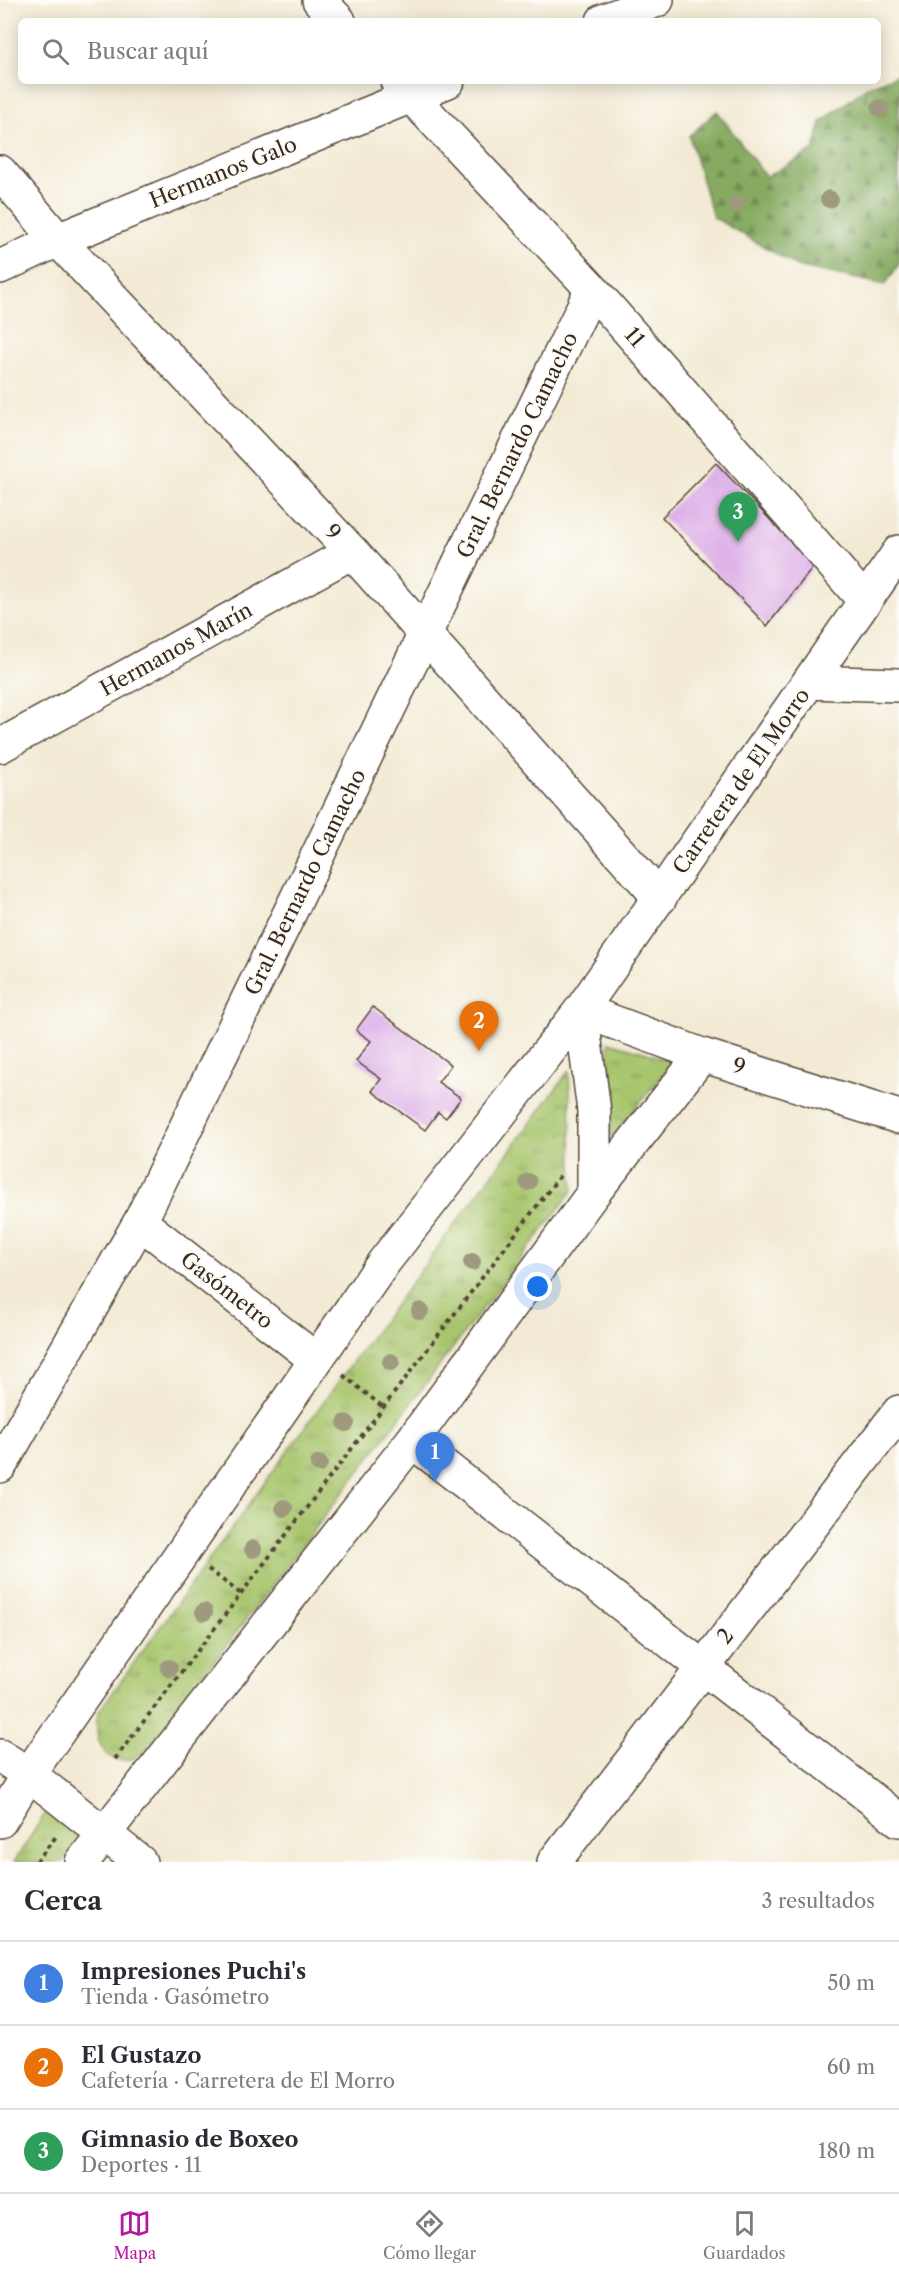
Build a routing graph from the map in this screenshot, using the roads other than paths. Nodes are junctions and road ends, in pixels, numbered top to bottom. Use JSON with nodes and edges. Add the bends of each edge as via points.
{"nodes":[{"id":1,"x":319,"y":0,"type":"edge"},
{"id":2,"x":657,"y":0,"type":"edge"},
{"id":3,"x":336,"y":18,"type":"edge"},
{"id":4,"x":611,"y":18,"type":"edge"},
{"id":5,"x":429,"y":84,"type":"edge"},
{"id":6,"x":404,"y":88,"type":"edge"},
{"id":7,"x":0,"y":172,"type":"edge"},
{"id":8,"x":58,"y":240,"type":"junction"},
{"id":9,"x":0,"y":267,"type":"edge"},
{"id":10,"x":592,"y":289,"type":"junction"},
{"id":11,"x":352,"y":552,"type":"junction"},
{"id":12,"x":899,"y":552,"type":"edge"},
{"id":13,"x":865,"y":601,"type":"junction"},
{"id":14,"x":425,"y":634,"type":"junction"},
{"id":15,"x":809,"y":682,"type":"junction"},
{"id":16,"x":899,"y":685,"type":"edge"},
{"id":17,"x":0,"y":746,"type":"edge"},
{"id":18,"x":660,"y":898,"type":"junction"},
{"id":19,"x":581,"y":1010,"type":"junction"},
{"id":20,"x":702,"y":1055,"type":"junction"},
{"id":21,"x":899,"y":1118,"type":"edge"},
{"id":22,"x":594,"y":1192,"type":"junction"},
{"id":23,"x":140,"y":1222,"type":"junction"},
{"id":24,"x":315,"y":1359,"type":"junction"},
{"id":25,"x":899,"y":1412,"type":"edge"},
{"id":26,"x":412,"y":1441,"type":"junction"},
{"id":27,"x":0,"y":1466,"type":"edge"},
{"id":28,"x":701,"y":1668,"type":"junction"},
{"id":29,"x":0,"y":1756,"type":"edge"},
{"id":30,"x":28,"y":1774,"type":"junction"},
{"id":31,"x":899,"y":1820,"type":"edge"},
{"id":32,"x":0,"y":1821,"type":"edge"},
{"id":33,"x":104,"y":1833,"type":"junction"},
{"id":34,"x":82,"y":1862,"type":"edge"},
{"id":35,"x":140,"y":1862,"type":"edge"},
{"id":36,"x":554,"y":1862,"type":"edge"}],
"edges":[{"from":1,"to":3,"type":"street"},
{"from":2,"to":4,"type":"street"},
{"from":5,"to":6,"type":"street","name":"Hermanos Galo"},
{"from":6,"to":8,"type":"street","name":"Hermanos Galo"},
{"from":6,"to":10,"type":"street","name":"11"},
{"from":7,"to":8,"type":"street","name":"9"},
{"from":8,"to":9,"type":"street","name":"Hermanos Galo"},
{"from":8,"to":11,"type":"street","name":"9"},
{"from":10,"to":13,"type":"street","name":"11"},
{"from":10,"to":14,"type":"street","name":"Gral. Bernardo Camacho"},
{"from":11,"to":14,"type":"street","name":"9"},
{"from":11,"to":17,"type":"street","name":"Hermanos Marín"},
{"from":12,"to":13,"type":"street","name":"Carretera de El Morro"},
{"from":13,"to":15,"type":"street","name":"Carretera de El Morro"},
{"from":14,"to":18,"type":"street","name":"9"},
{"from":14,"to":23,"type":"street","name":"Gral. Bernardo Camacho"},
{"from":15,"to":16,"type":"street"},
{"from":15,"to":18,"type":"street","name":"Carretera de El Morro"},
{"from":18,"to":19,"type":"street","name":"Carretera de El Morro"},
{"from":19,"to":20,"type":"street","name":"9"},
{"from":19,"to":22,"type":"street","via":[[594,1111]]},
{"from":19,"to":24,"type":"street","name":"Carretera de El Morro","via":[[384,1262]]},
{"from":20,"to":21,"type":"street","name":"9"},
{"from":20,"to":22,"type":"street"},
{"from":22,"to":26,"type":"street"},
{"from":23,"to":24,"type":"street","name":"Gasómetro"},
{"from":23,"to":27,"type":"street","name":"Gral. Bernardo Camacho"},
{"from":24,"to":30,"type":"street","name":"Carretera de El Morro"},
{"from":25,"to":28,"type":"street","name":"2"},
{"from":26,"to":28,"type":"street"},
{"from":26,"to":33,"type":"street"},
{"from":28,"to":31,"type":"street"},
{"from":28,"to":36,"type":"street","name":"2"},
{"from":29,"to":30,"type":"street"},
{"from":30,"to":32,"type":"street","name":"Carretera de El Morro"},
{"from":30,"to":33,"type":"street"},
{"from":33,"to":34,"type":"street"},
{"from":33,"to":35,"type":"street"}]}
